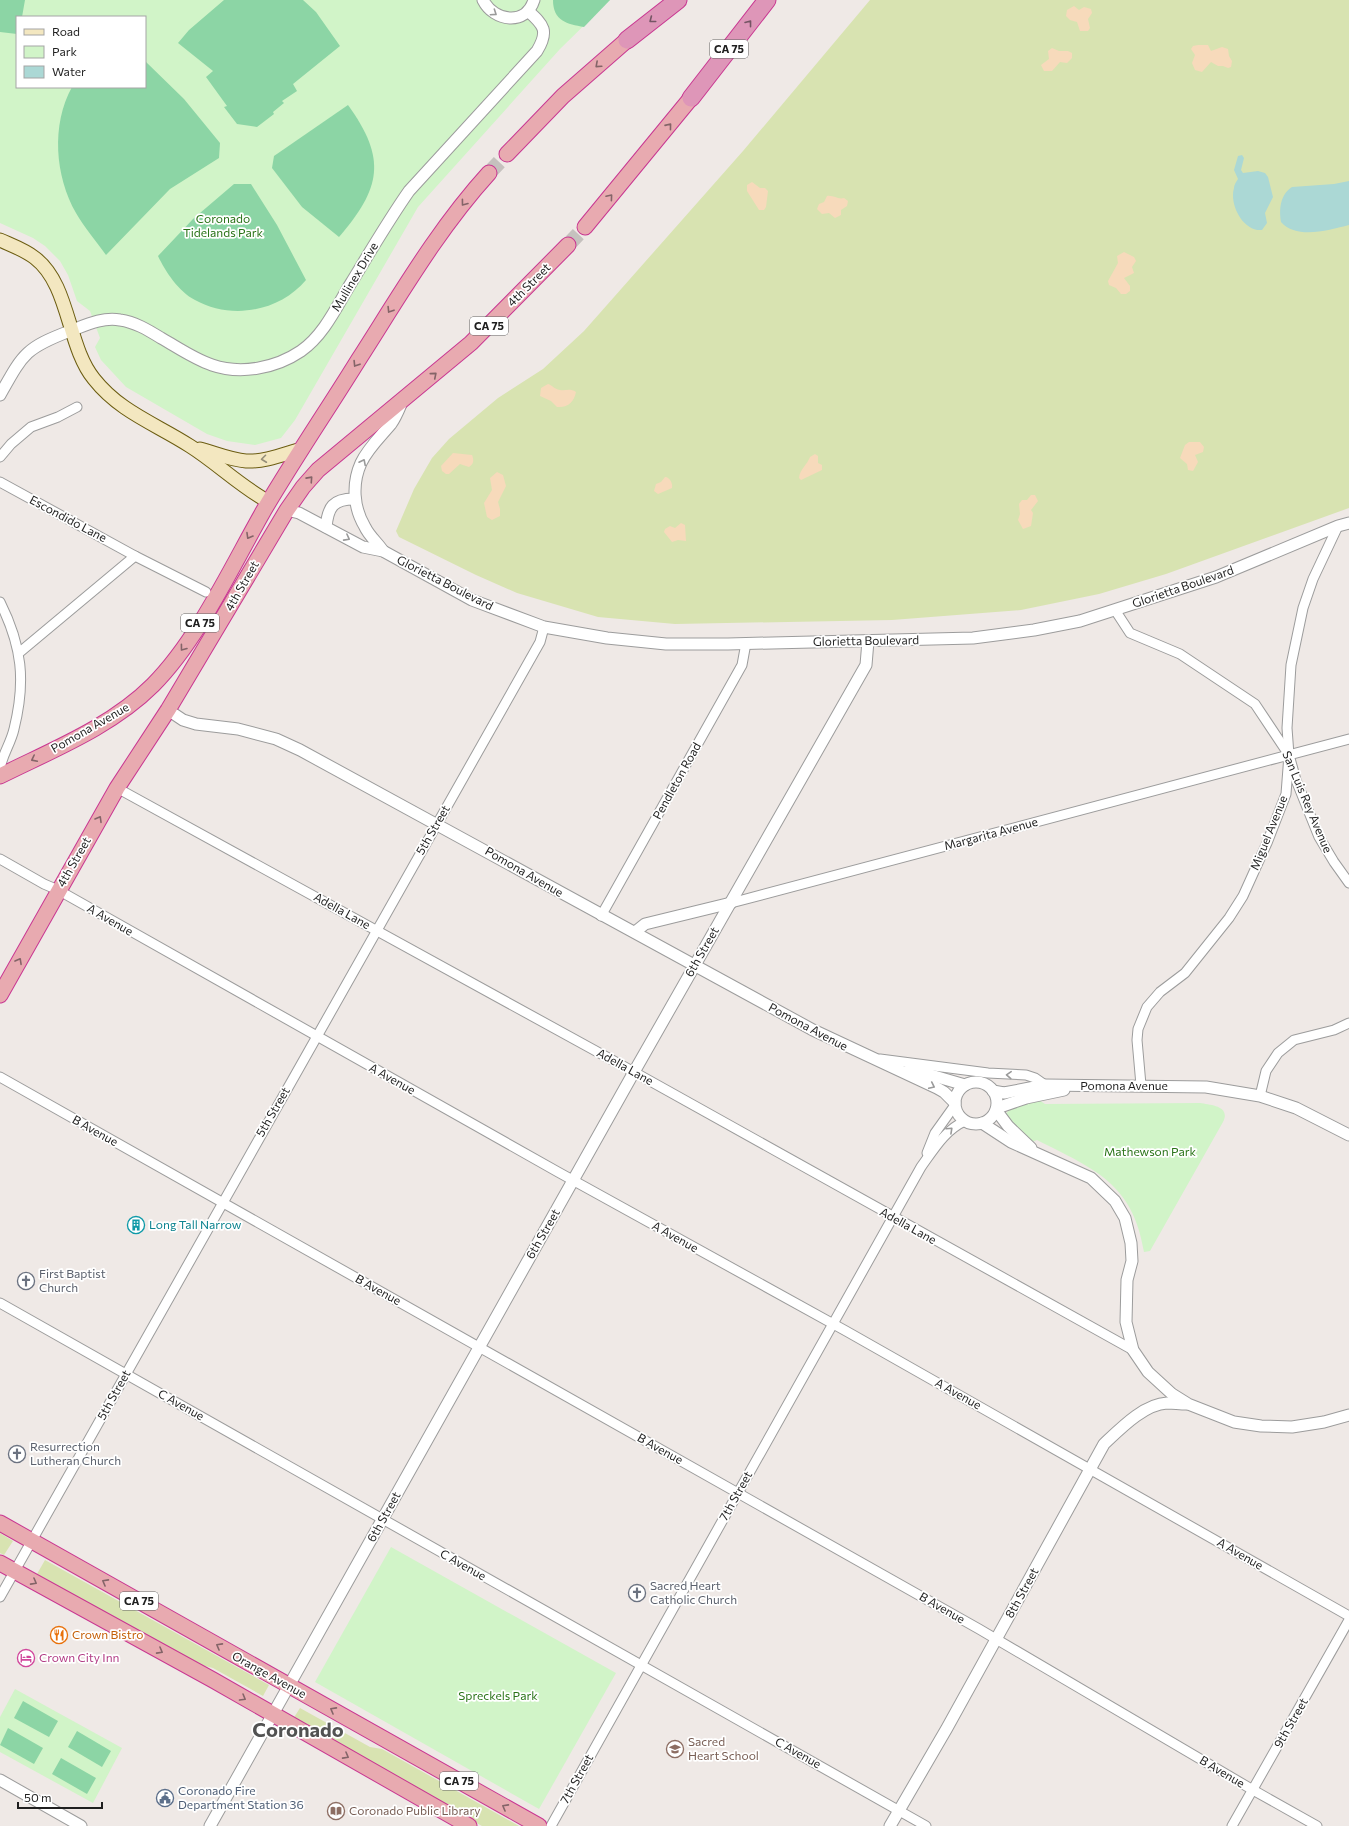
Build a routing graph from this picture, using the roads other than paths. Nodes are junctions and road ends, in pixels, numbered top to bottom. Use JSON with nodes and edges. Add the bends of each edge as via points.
{"nodes":[{"id":1,"x":483,"y":0,"type":"edge"},
{"id":2,"x":534,"y":0,"type":"edge"},
{"id":3,"x":678,"y":0,"type":"edge"},
{"id":4,"x":767,"y":0,"type":"edge"},
{"id":5,"x":528,"y":11,"type":"junction"},
{"id":6,"x":627,"y":40,"type":"joint"},
{"id":7,"x":691,"y":98,"type":"joint"},
{"id":8,"x":507,"y":154,"type":"tunnel mouth"},
{"id":9,"x":489,"y":173,"type":"tunnel mouth"},
{"id":10,"x":585,"y":227,"type":"tunnel mouth"},
{"id":11,"x":0,"y":240,"type":"edge"},
{"id":12,"x":568,"y":245,"type":"tunnel mouth"},
{"id":13,"x":71,"y":330,"type":"junction"},
{"id":14,"x":0,"y":395,"type":"edge"},
{"id":15,"x":404,"y":400,"type":"junction"},
{"id":16,"x":77,"y":407,"type":"dead end"},
{"id":17,"x":191,"y":446,"type":"junction"},
{"id":18,"x":302,"y":449,"type":"junction"},
{"id":19,"x":0,"y":457,"type":"edge"},
{"id":20,"x":0,"y":482,"type":"edge"},
{"id":21,"x":354,"y":499,"type":"junction"},
{"id":22,"x":269,"y":502,"type":"junction"},
{"id":23,"x":287,"y":510,"type":"junction"},
{"id":24,"x":1349,"y":523,"type":"edge"},
{"id":25,"x":1338,"y":526,"type":"junction"},
{"id":26,"x":326,"y":527,"type":"junction"},
{"id":27,"x":383,"y":551,"type":"junction"},
{"id":28,"x":135,"y":556,"type":"junction"},
{"id":29,"x":206,"y":592,"type":"dead end"},
{"id":30,"x":0,"y":602,"type":"edge"},
{"id":31,"x":1115,"y":610,"type":"junction"},
{"id":32,"x":544,"y":627,"type":"junction"},
{"id":33,"x":868,"y":641,"type":"junction"},
{"id":34,"x":746,"y":643,"type":"junction"},
{"id":35,"x":20,"y":652,"type":"junction"},
{"id":36,"x":168,"y":710,"type":"junction"},
{"id":37,"x":1349,"y":739,"type":"edge"},
{"id":38,"x":1289,"y":755,"type":"junction"},
{"id":39,"x":0,"y":769,"type":"edge"},
{"id":40,"x":0,"y":776,"type":"edge"},
{"id":41,"x":117,"y":788,"type":"junction"},
{"id":42,"x":436,"y":824,"type":"junction"},
{"id":43,"x":0,"y":859,"type":"edge"},
{"id":44,"x":1349,"y":883,"type":"edge"},
{"id":45,"x":58,"y":890,"type":"junction"},
{"id":46,"x":731,"y":903,"type":"junction"},
{"id":47,"x":602,"y":916,"type":"junction"},
{"id":48,"x":376,"y":930,"type":"junction"},
{"id":49,"x":635,"y":932,"type":"junction"},
{"id":50,"x":695,"y":965,"type":"junction"},
{"id":51,"x":0,"y":995,"type":"edge"},
{"id":52,"x":1349,"y":1023,"type":"edge"},
{"id":53,"x":316,"y":1036,"type":"junction"},
{"id":54,"x":871,"y":1058,"type":"junction"},
{"id":55,"x":634,"y":1072,"type":"junction"},
{"id":56,"x":0,"y":1078,"type":"edge"},
{"id":57,"x":965,"y":1085,"type":"junction"},
{"id":58,"x":1045,"y":1085,"type":"junction"},
{"id":59,"x":1141,"y":1085,"type":"junction"},
{"id":60,"x":1081,"y":1086,"type":"junction"},
{"id":61,"x":993,"y":1091,"type":"junction"},
{"id":62,"x":1260,"y":1096,"type":"junction"},
{"id":63,"x":955,"y":1104,"type":"junction"},
{"id":64,"x":997,"y":1109,"type":"junction"},
{"id":65,"x":965,"y":1121,"type":"junction"},
{"id":66,"x":982,"y":1123,"type":"junction"},
{"id":67,"x":1349,"y":1135,"type":"edge"},
{"id":68,"x":1038,"y":1153,"type":"junction"},
{"id":69,"x":921,"y":1167,"type":"junction"},
{"id":70,"x":574,"y":1181,"type":"junction"},
{"id":71,"x":222,"y":1203,"type":"junction"},
{"id":72,"x":893,"y":1217,"type":"junction"},
{"id":73,"x":0,"y":1303,"type":"edge"},
{"id":74,"x":833,"y":1324,"type":"junction"},
{"id":75,"x":479,"y":1348,"type":"junction"},
{"id":76,"x":1133,"y":1350,"type":"junction"},
{"id":77,"x":126,"y":1374,"type":"junction"},
{"id":78,"x":1188,"y":1404,"type":"junction"},
{"id":79,"x":1349,"y":1415,"type":"edge"},
{"id":80,"x":1092,"y":1469,"type":"junction"},
{"id":81,"x":738,"y":1492,"type":"junction"},
{"id":82,"x":382,"y":1519,"type":"junction"},
{"id":83,"x":0,"y":1523,"type":"edge"},
{"id":84,"x":32,"y":1541,"type":"junction"},
{"id":85,"x":0,"y":1563,"type":"edge"},
{"id":86,"x":15,"y":1571,"type":"junction"},
{"id":87,"x":0,"y":1597,"type":"edge"},
{"id":88,"x":1349,"y":1616,"type":"edge"},
{"id":89,"x":1349,"y":1620,"type":"edge"},
{"id":90,"x":996,"y":1639,"type":"junction"},
{"id":91,"x":641,"y":1665,"type":"junction"},
{"id":92,"x":289,"y":1686,"type":"junction"},
{"id":93,"x":272,"y":1715,"type":"junction"},
{"id":94,"x":0,"y":1780,"type":"edge"},
{"id":95,"x":1253,"y":1790,"type":"junction"},
{"id":96,"x":899,"y":1810,"type":"junction"},
{"id":97,"x":81,"y":1826,"type":"edge"},
{"id":98,"x":210,"y":1826,"type":"edge"},
{"id":99,"x":469,"y":1826,"type":"edge"},
{"id":100,"x":539,"y":1826,"type":"edge"},
{"id":101,"x":550,"y":1826,"type":"edge"},
{"id":102,"x":890,"y":1826,"type":"edge"},
{"id":103,"x":926,"y":1826,"type":"edge"},
{"id":104,"x":1232,"y":1826,"type":"edge"},
{"id":105,"x":1317,"y":1826,"type":"edge"}],
"edges":[{"from":1,"to":5,"type":"street","one_way":true,"via":[[486,7],[502,17],[520,16]]},
{"from":2,"to":5,"type":"street"},
{"from":3,"to":6,"type":"highway","one_way":true},
{"from":7,"to":4,"type":"highway","number":"CA 75","one_way":true},
{"from":5,"to":13,"type":"street","name":"Mullinex Drive","via":[[540,22],[544,30],[543,40],[537,51],[409,191],[331,318],[302,351],[273,365],[240,370],[211,365],[133,323],[107,319]]},
{"from":6,"to":8,"type":"highway","one_way":true,"via":[[564,96]]},
{"from":10,"to":7,"type":"highway","number":"CA 75","one_way":true},
{"from":9,"to":18,"type":"highway","number":"CA 75","one_way":true,"via":[[418,266]]},
{"from":11,"to":13,"type":"main road","via":[[36,258],[62,298]]},
{"from":15,"to":12,"type":"highway","name":"4th Street","number":"CA 75","one_way":true,"via":[[472,343]]},
{"from":13,"to":14,"type":"street","via":[[28,351]]},
{"from":13,"to":17,"type":"main road","via":[[82,359],[93,378],[107,393],[121,406]]},
{"from":21,"to":15,"type":"street","name":"Glorietta Boulevard","one_way":true,"via":[[361,463],[392,422]]},
{"from":23,"to":15,"type":"highway","name":"4th Street","number":"CA 75","one_way":true,"via":[[318,470]]},
{"from":16,"to":19,"type":"street","via":[[31,427]]},
{"from":18,"to":17,"type":"main road","one_way":true,"via":[[273,458],[247,461]]},
{"from":17,"to":22,"type":"main road"},
{"from":18,"to":22,"type":"highway","number":"CA 75"},
{"from":20,"to":28,"type":"street","name":"Escondido Lane"},
{"from":21,"to":26,"type":"street","via":[[337,501],[330,508]]},
{"from":21,"to":27,"type":"street","name":"Glorietta Boulevard","via":[[365,529]]},
{"from":22,"to":40,"type":"highway","name":"Pomona Avenue","number":"CA 75","one_way":true,"via":[[191,636],[154,684],[117,714]]},
{"from":23,"to":26,"type":"street","name":"Glorietta Boulevard","via":[[299,513]]},
{"from":23,"to":36,"type":"highway","name":"4th Street","number":"CA 75"},
{"from":24,"to":25,"type":"street","name":"Glorietta Boulevard"},
{"from":25,"to":31,"type":"street","name":"Glorietta Boulevard","via":[[1216,577]]},
{"from":25,"to":38,"type":"street","name":"Miguel Avenue","via":[[1313,579],[1303,608],[1291,665],[1287,728]]},
{"from":26,"to":27,"type":"street","name":"Glorietta Boulevard","one_way":true,"via":[[363,547]]},
{"from":27,"to":32,"type":"street","name":"Glorietta Boulevard","via":[[472,600]]},
{"from":28,"to":29,"type":"street","name":"Escondido Lane"},
{"from":28,"to":35,"type":"street"},
{"from":30,"to":35,"type":"street","via":[[10,621]]},
{"from":31,"to":33,"type":"street","name":"Glorietta Boulevard","via":[[1080,621],[973,638]]},
{"from":31,"to":38,"type":"street","name":"San Luis Rey Avenue","via":[[1130,633],[1180,654],[1255,704]]},
{"from":32,"to":34,"type":"street","name":"Glorietta Boulevard","via":[[645,642]]},
{"from":32,"to":42,"type":"street","name":"5th Street","via":[[540,642]]},
{"from":33,"to":34,"type":"street","name":"Glorietta Boulevard"},
{"from":33,"to":46,"type":"street","name":"6th Street","via":[[866,665]]},
{"from":34,"to":47,"type":"street","name":"Pendleton Road","via":[[742,665]]},
{"from":35,"to":39,"type":"street","via":[[18,711]]},
{"from":36,"to":41,"type":"highway","name":"4th Street","number":"CA 75"},
{"from":36,"to":42,"type":"street","name":"Pomona Avenue","via":[[183,720],[196,724],[238,729],[276,739]]},
{"from":37,"to":38,"type":"street","name":"Margarita Avenue"},
{"from":38,"to":44,"type":"street","name":"San Luis Rey Avenue","via":[[1296,780],[1319,836]]},
{"from":38,"to":46,"type":"street","name":"Margarita Avenue"},
{"from":38,"to":59,"type":"street","name":"Miguel Avenue","via":[[1286,794],[1243,896],[1229,918],[1185,973],[1160,992],[1147,1007],[1138,1029],[1137,1040]]},
{"from":45,"to":41,"type":"highway","name":"4th Street","number":"CA 75","one_way":true},
{"from":41,"to":48,"type":"street","name":"Adella Lane"},
{"from":42,"to":47,"type":"street","name":"Pomona Avenue"},
{"from":42,"to":48,"type":"street","name":"5th Street"},
{"from":43,"to":45,"type":"street","name":"A Avenue"},
{"from":51,"to":45,"type":"highway","name":"4th Street","number":"CA 75","one_way":true},
{"from":45,"to":53,"type":"street","name":"A Avenue"},
{"from":46,"to":49,"type":"street","name":"Margarita Avenue","via":[[645,924]]},
{"from":46,"to":50,"type":"street","name":"6th Street"},
{"from":47,"to":49,"type":"street","name":"Pomona Avenue"},
{"from":48,"to":53,"type":"street","name":"5th Street"},
{"from":48,"to":55,"type":"street","name":"Adella Lane"},
{"from":49,"to":50,"type":"street","name":"Pomona Avenue"},
{"from":50,"to":54,"type":"street","name":"Pomona Avenue","via":[[813,1030]]},
{"from":50,"to":55,"type":"street","name":"6th Street"},
{"from":52,"to":62,"type":"street","via":[[1288,1044],[1266,1071]]},
{"from":53,"to":70,"type":"street","name":"A Avenue"},
{"from":53,"to":71,"type":"street","name":"5th Street"},
{"from":54,"to":57,"type":"street"},
{"from":58,"to":54,"type":"street","name":"Pomona Avenue","one_way":true,"via":[[1026,1075],[988,1073]]},
{"from":54,"to":63,"type":"street","name":"Pomona Avenue","one_way":true,"via":[[937,1088]]},
{"from":55,"to":70,"type":"street","name":"6th Street"},
{"from":55,"to":72,"type":"street","name":"Adella Lane"},
{"from":56,"to":71,"type":"street","name":"B Avenue"},
{"from":57,"to":61,"type":"street","via":[[978,1082]]},
{"from":57,"to":63,"type":"street","via":[[960,1090]]},
{"from":58,"to":60,"type":"street","name":"Pomona Avenue"},
{"from":58,"to":61,"type":"street","via":[[1004,1093]]},
{"from":59,"to":60,"type":"street","name":"Pomona Avenue"},
{"from":59,"to":62,"type":"street","name":"Pomona Avenue","via":[[1206,1087]]},
{"from":60,"to":64,"type":"street","via":[[1026,1098]]},
{"from":61,"to":64,"type":"street"},
{"from":62,"to":67,"type":"street","name":"Pomona Avenue","via":[[1296,1108]]},
{"from":63,"to":65,"type":"street","name":"Pomona Avenue","via":[[960,1117]]},
{"from":63,"to":69,"type":"street","name":"7th Street","via":[[935,1133]]},
{"from":64,"to":66,"type":"street","via":[[991,1118]]},
{"from":64,"to":68,"type":"street","via":[[1008,1126]]},
{"from":65,"to":66,"type":"street","via":[[972,1124]]},
{"from":69,"to":65,"type":"street","name":"7th Street","one_way":true,"via":[[947,1132]]},
{"from":66,"to":68,"type":"street","via":[[1011,1142]]},
{"from":68,"to":76,"type":"street","via":[[1091,1178],[1115,1201],[1124,1218],[1131,1243],[1132,1261],[1127,1280],[1126,1322]]},
{"from":69,"to":72,"type":"street","name":"7th Street"},
{"from":70,"to":74,"type":"street","name":"A Avenue"},
{"from":70,"to":75,"type":"street","name":"6th Street"},
{"from":71,"to":75,"type":"street","name":"B Avenue"},
{"from":71,"to":77,"type":"street","name":"5th Street"},
{"from":72,"to":74,"type":"street","name":"7th Street"},
{"from":72,"to":76,"type":"street","name":"Adella Lane"},
{"from":73,"to":77,"type":"street","name":"C Avenue"},
{"from":74,"to":80,"type":"street","name":"A Avenue"},
{"from":74,"to":81,"type":"street","name":"7th Street"},
{"from":75,"to":81,"type":"street","name":"B Avenue"},
{"from":75,"to":82,"type":"street","name":"6th Street"},
{"from":76,"to":78,"type":"street","via":[[1148,1372],[1172,1394]]},
{"from":77,"to":82,"type":"street","name":"C Avenue"},
{"from":77,"to":84,"type":"street","name":"5th Street"},
{"from":78,"to":79,"type":"street","via":[[1234,1422],[1261,1426],[1292,1427]]},
{"from":78,"to":80,"type":"street","name":"8th Street","via":[[1163,1404],[1127,1422],[1104,1444]]},
{"from":80,"to":88,"type":"street","name":"A Avenue"},
{"from":80,"to":90,"type":"street","name":"8th Street"},
{"from":81,"to":90,"type":"street","name":"B Avenue"},
{"from":81,"to":91,"type":"street","name":"7th Street"},
{"from":82,"to":91,"type":"street","name":"C Avenue"},
{"from":82,"to":92,"type":"street","name":"6th Street"},
{"from":83,"to":84,"type":"highway","name":"Orange Avenue","number":"CA 75"},
{"from":84,"to":86,"type":"street","name":"5th Street"},
{"from":92,"to":84,"type":"highway","name":"Orange Avenue","number":"CA 75","one_way":true},
{"from":85,"to":86,"type":"highway","number":"CA 75"},
{"from":86,"to":87,"type":"street","name":"5th Street"},
{"from":86,"to":93,"type":"highway","number":"CA 75","one_way":true},
{"from":89,"to":95,"type":"street","name":"9th Street"},
{"from":90,"to":95,"type":"street","name":"B Avenue"},
{"from":90,"to":96,"type":"street","name":"8th Street"},
{"from":91,"to":96,"type":"street","name":"C Avenue"},
{"from":91,"to":101,"type":"street","name":"7th Street"},
{"from":92,"to":93,"type":"street","name":"6th Street"},
{"from":100,"to":92,"type":"highway","name":"Orange Avenue","number":"CA 75","one_way":true},
{"from":93,"to":98,"type":"street","name":"6th Street"},
{"from":93,"to":99,"type":"highway","number":"CA 75","one_way":true},
{"from":94,"to":97,"type":"street"},
{"from":95,"to":104,"type":"street","name":"9th Street"},
{"from":95,"to":105,"type":"street","name":"B Avenue"},
{"from":96,"to":102,"type":"street","name":"8th Street"},
{"from":96,"to":103,"type":"street","name":"C Avenue"}]}
